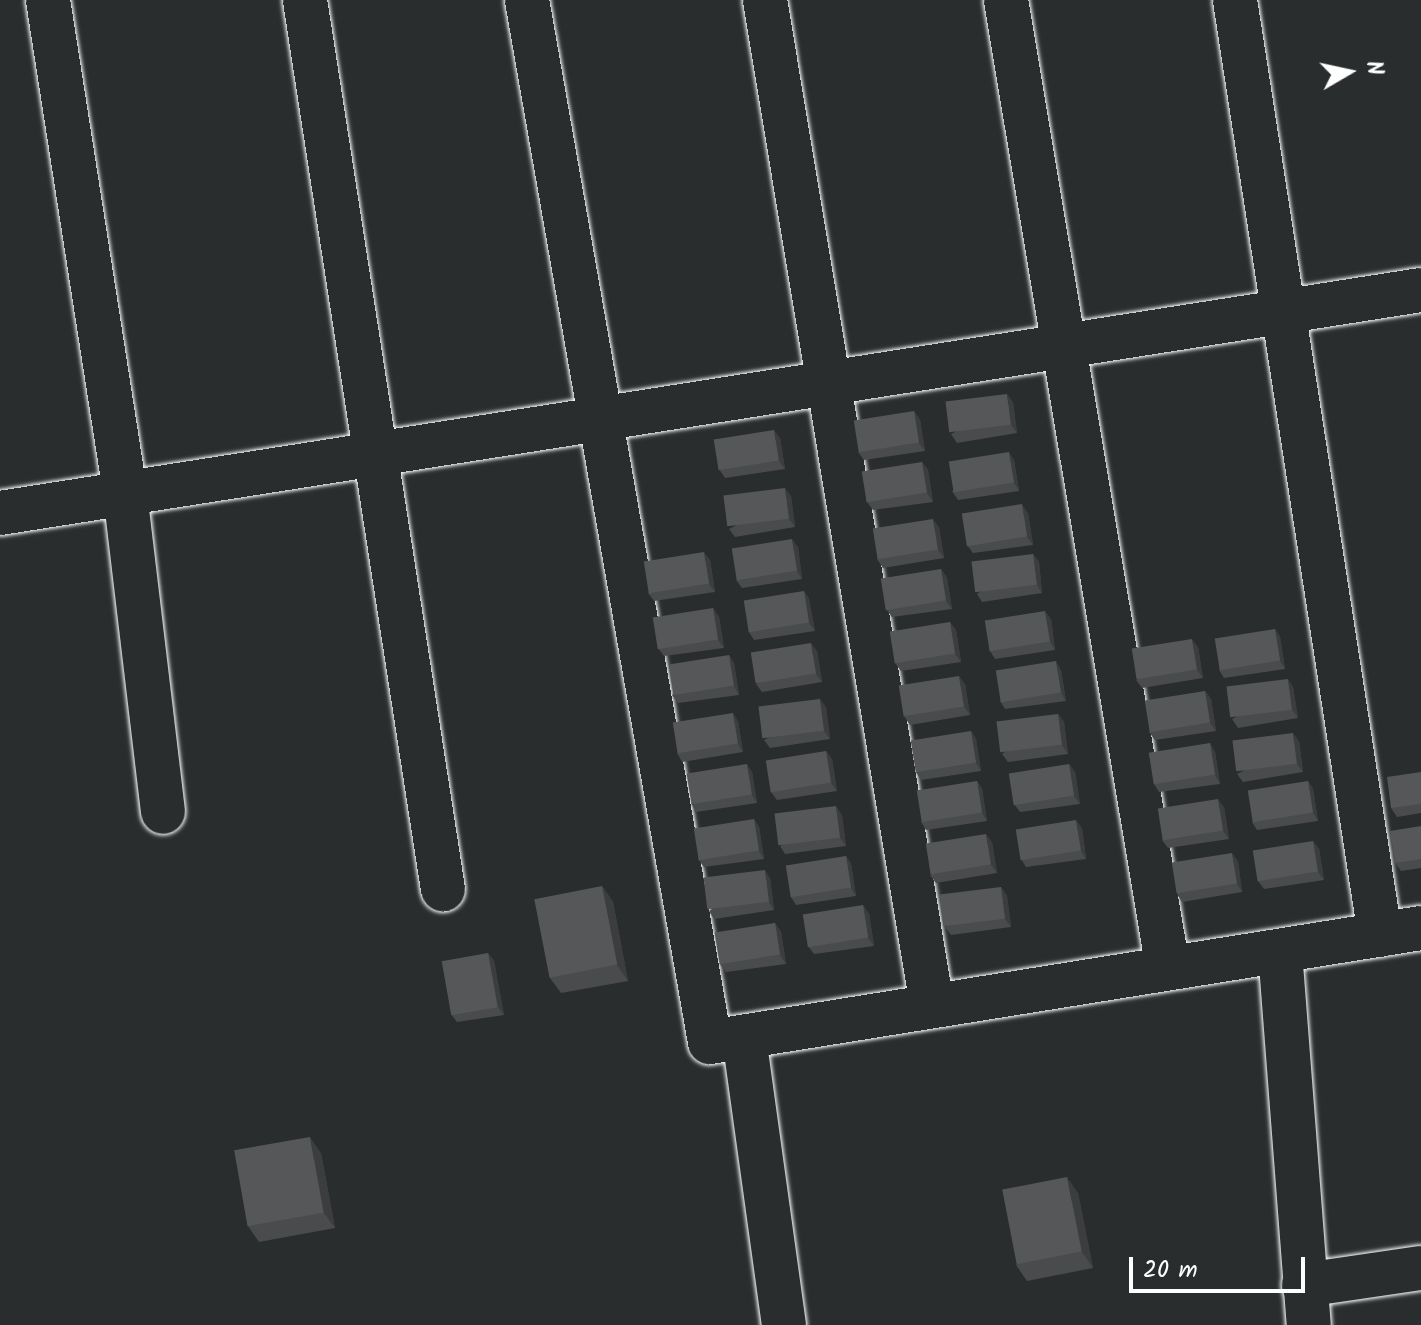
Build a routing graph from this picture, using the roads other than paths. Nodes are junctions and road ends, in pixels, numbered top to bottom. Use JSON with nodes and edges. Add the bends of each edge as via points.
{"nodes":[{"id":1,"x":48,"y":0,"type":"edge"},
{"id":2,"x":305,"y":0,"type":"edge"},
{"id":3,"x":527,"y":0,"type":"edge"},
{"id":4,"x":765,"y":0,"type":"edge"},
{"id":5,"x":1006,"y":0,"type":"edge"},
{"id":6,"x":1235,"y":0,"type":"edge"},
{"id":7,"x":1421,"y":290,"type":"edge"},
{"id":8,"x":1283,"y":312,"type":"junction"},
{"id":9,"x":1064,"y":347,"type":"junction"},
{"id":10,"x":829,"y":383,"type":"junction"},
{"id":11,"x":599,"y":419,"type":"junction"},
{"id":12,"x":375,"y":455,"type":"junction"},
{"id":13,"x":125,"y":493,"type":"junction"},
{"id":14,"x":0,"y":513,"type":"edge"},
{"id":15,"x":163,"y":812,"type":"dead end"},
{"id":16,"x":443,"y":889,"type":"dead end"},
{"id":17,"x":1400,"y":932,"type":"edge"},
{"id":18,"x":1280,"y":951,"type":"junction"},
{"id":19,"x":1168,"y":969,"type":"junction"},
{"id":20,"x":932,"y":1006,"type":"junction"},
{"id":21,"x":744,"y":1037,"type":"junction"},
{"id":22,"x":1421,"y":1268,"type":"edge"},
{"id":23,"x":1306,"y":1305,"type":"edge"},
{"id":24,"x":784,"y":1325,"type":"edge"}],
"edges":[{"from":1,"to":13,"type":"street"},
{"from":2,"to":12,"type":"street"},
{"from":3,"to":11,"type":"street"},
{"from":4,"to":10,"type":"street"},
{"from":5,"to":9,"type":"street"},
{"from":6,"to":8,"type":"street"},
{"from":7,"to":8,"type":"street"},
{"from":8,"to":9,"type":"street"},
{"from":8,"to":17,"type":"street"},
{"from":9,"to":10,"type":"street"},
{"from":9,"to":19,"type":"street"},
{"from":10,"to":11,"type":"street"},
{"from":10,"to":20,"type":"street"},
{"from":11,"to":12,"type":"street"},
{"from":11,"to":21,"type":"street","via":[[710,1042]]},
{"from":12,"to":13,"type":"street"},
{"from":12,"to":16,"type":"street"},
{"from":13,"to":14,"type":"street"},
{"from":13,"to":15,"type":"street"},
{"from":17,"to":18,"type":"street"},
{"from":18,"to":19,"type":"street"},
{"from":18,"to":23,"type":"street"},
{"from":19,"to":20,"type":"street"},
{"from":20,"to":21,"type":"street"},
{"from":21,"to":24,"type":"street"},
{"from":22,"to":23,"type":"street"}]}
